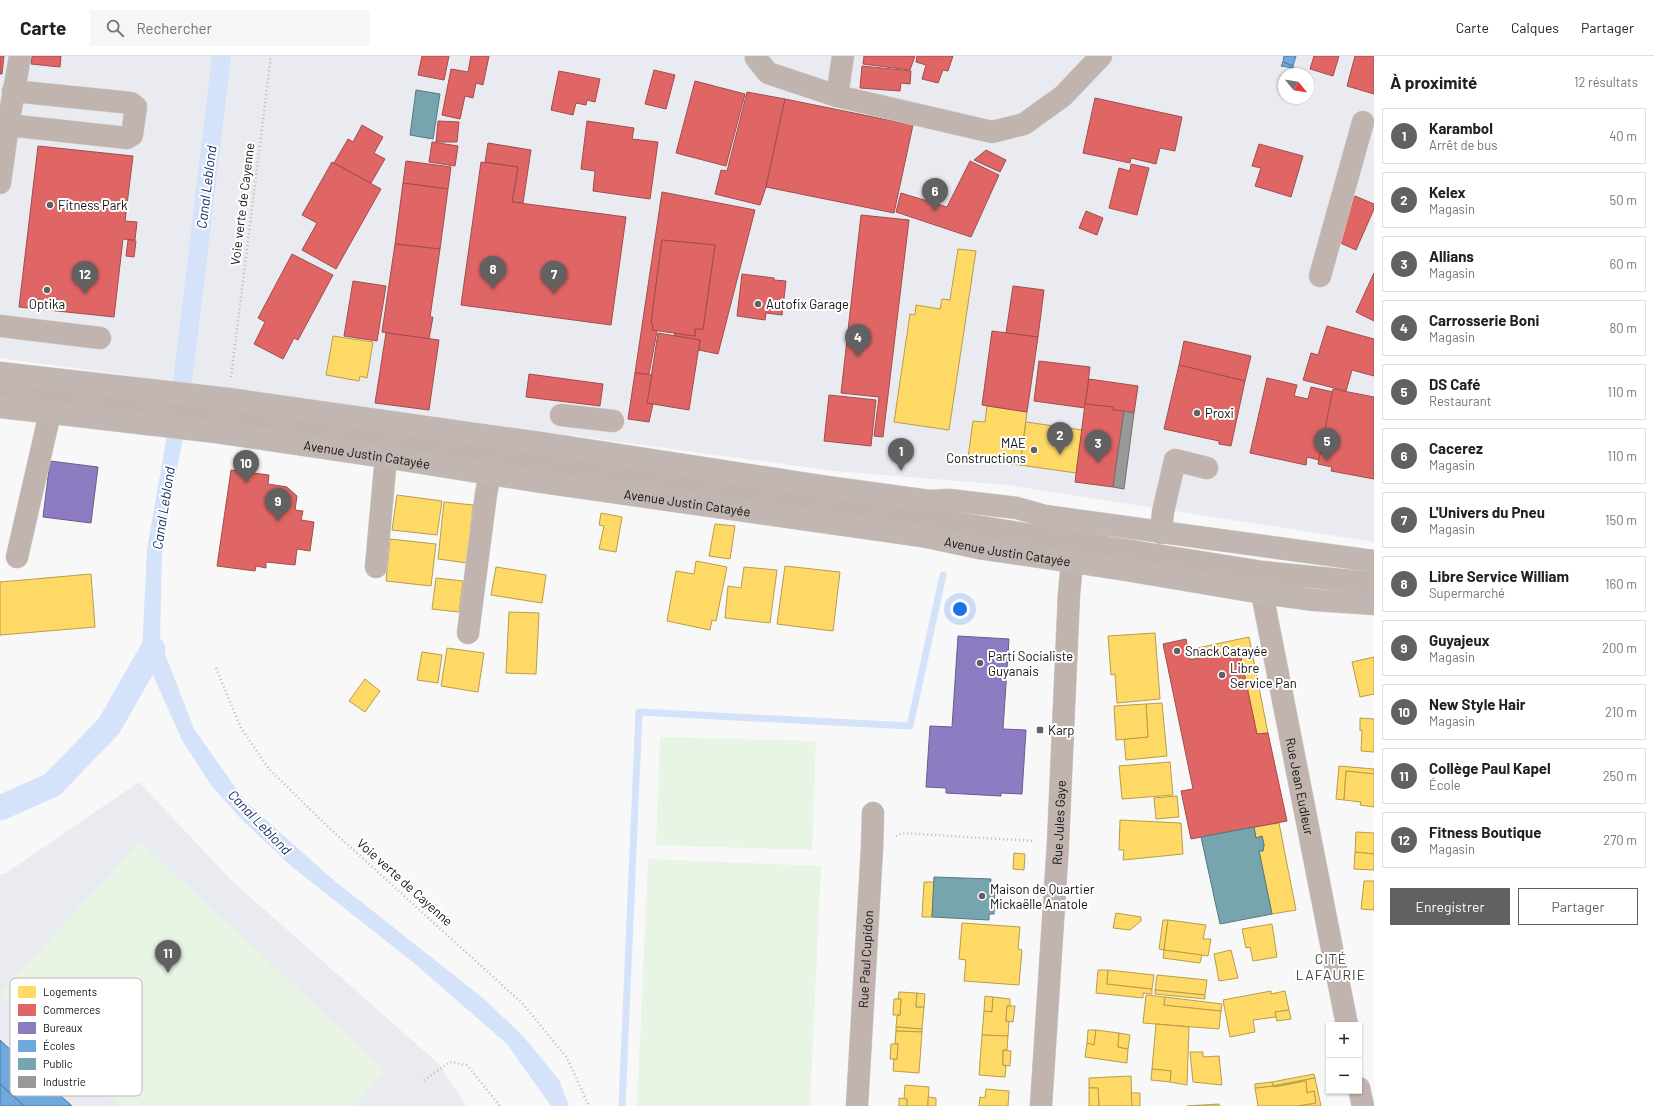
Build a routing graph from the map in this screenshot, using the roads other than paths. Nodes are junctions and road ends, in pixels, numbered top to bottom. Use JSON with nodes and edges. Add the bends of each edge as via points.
{"nodes":[{"id":1,"x":20,"y":56,"type":"edge"},
{"id":2,"x":757,"y":56,"type":"edge"},
{"id":3,"x":842,"y":56,"type":"edge"},
{"id":4,"x":1101,"y":56,"type":"edge"},
{"id":5,"x":13,"y":91,"type":"junction"},
{"id":6,"x":837,"y":96,"type":"junction"},
{"id":7,"x":1363,"y":122,"type":"dead end"},
{"id":8,"x":8,"y":125,"type":"junction"},
{"id":9,"x":1,"y":174,"type":"edge"},
{"id":10,"x":1320,"y":276,"type":"dead end"},
{"id":11,"x":0,"y":326,"type":"edge"},
{"id":12,"x":100,"y":338,"type":"dead end"},
{"id":13,"x":0,"y":373,"type":"edge"},
{"id":14,"x":0,"y":391,"type":"edge"},
{"id":15,"x":148,"y":406,"type":"junction"},
{"id":16,"x":0,"y":407,"type":"edge"},
{"id":17,"x":221,"y":407,"type":"junction"},
{"id":18,"x":50,"y":413,"type":"junction"},
{"id":19,"x":561,"y":415,"type":"dead end"},
{"id":20,"x":613,"y":421,"type":"dead end"},
{"id":21,"x":386,"y":457,"type":"junction"},
{"id":22,"x":1207,"y":468,"type":"dead end"},
{"id":23,"x":490,"y":474,"type":"junction"},
{"id":24,"x":1160,"y":533,"type":"junction"},
{"id":25,"x":1267,"y":548,"type":"junction"},
{"id":26,"x":17,"y":557,"type":"dead end"},
{"id":27,"x":1374,"y":561,"type":"edge"},
{"id":28,"x":1072,"y":562,"type":"junction"},
{"id":29,"x":376,"y":567,"type":"dead end"},
{"id":30,"x":1263,"y":572,"type":"junction"},
{"id":31,"x":1374,"y":583,"type":"edge"},
{"id":32,"x":1262,"y":593,"type":"junction"},
{"id":33,"x":1374,"y":604,"type":"edge"},
{"id":34,"x":468,"y":633,"type":"dead end"},
{"id":35,"x":872,"y":813,"type":"dead end"},
{"id":36,"x":1345,"y":1022,"type":"edge"},
{"id":37,"x":1360,"y":1094,"type":"edge"},
{"id":38,"x":857,"y":1106,"type":"edge"},
{"id":39,"x":1042,"y":1106,"type":"edge"},
{"id":40,"x":1363,"y":1106,"type":"edge"}],
"edges":[{"from":1,"to":5,"type":"street"},
{"from":2,"to":6,"type":"street","via":[[768,73]]},
{"from":3,"to":6,"type":"street"},
{"from":4,"to":6,"type":"street","via":[[1063,96],[1024,124],[992,132]]},
{"from":5,"to":8,"type":"street"},
{"from":5,"to":8,"type":"street","via":[[131,103],[136,107],[132,135],[127,138]]},
{"from":7,"to":10,"type":"street"},
{"from":8,"to":9,"type":"street"},
{"from":11,"to":12,"type":"street"},
{"from":13,"to":15,"type":"main road","name":"Avenue Justin Catayée"},
{"from":14,"to":15,"type":"street"},
{"from":15,"to":17,"type":"main road","name":"Avenue Justin Catayée"},
{"from":15,"to":17,"type":"main road","name":"Avenue Justin Catayée"},
{"from":15,"to":18,"type":"main road","name":"Avenue Justin Catayée"},
{"from":16,"to":18,"type":"main road","name":"Avenue Justin Catayée"},
{"from":17,"to":21,"type":"main road","name":"Avenue Justin Catayée"},
{"from":17,"to":24,"type":"main road","name":"Avenue Justin Catayée","via":[[539,443],[821,486],[1017,508],[1045,516]]},
{"from":17,"to":30,"type":"street","via":[[343,431],[544,463],[941,521]]},
{"from":18,"to":26,"type":"street"},
{"from":19,"to":20,"type":"street"},
{"from":21,"to":23,"type":"main road","name":"Avenue Justin Catayée"},
{"from":21,"to":29,"type":"street"},
{"from":22,"to":24,"type":"street","via":[[1175,460]]},
{"from":23,"to":28,"type":"main road","name":"Avenue Justin Catayée","via":[[922,536]]},
{"from":23,"to":34,"type":"street"},
{"from":24,"to":25,"type":"main road","name":"Avenue Justin Catayée"},
{"from":25,"to":27,"type":"main road","name":"Avenue Justin Catayée"},
{"from":25,"to":30,"type":"street","name":"Rue Jean Eudleur"},
{"from":28,"to":32,"type":"main road","name":"Avenue Justin Catayée"},
{"from":28,"to":39,"type":"street","name":"Rue Jules Gaye"},
{"from":30,"to":31,"type":"street"},
{"from":30,"to":32,"type":"street","name":"Rue Jean Eudleur"},
{"from":32,"to":33,"type":"main road","name":"Avenue Justin Catayée"},
{"from":32,"to":36,"type":"street","name":"Rue Jean Eudleur"},
{"from":35,"to":38,"type":"street","name":"Rue Paul Cupidon"},
{"from":37,"to":40,"type":"street"}]}
